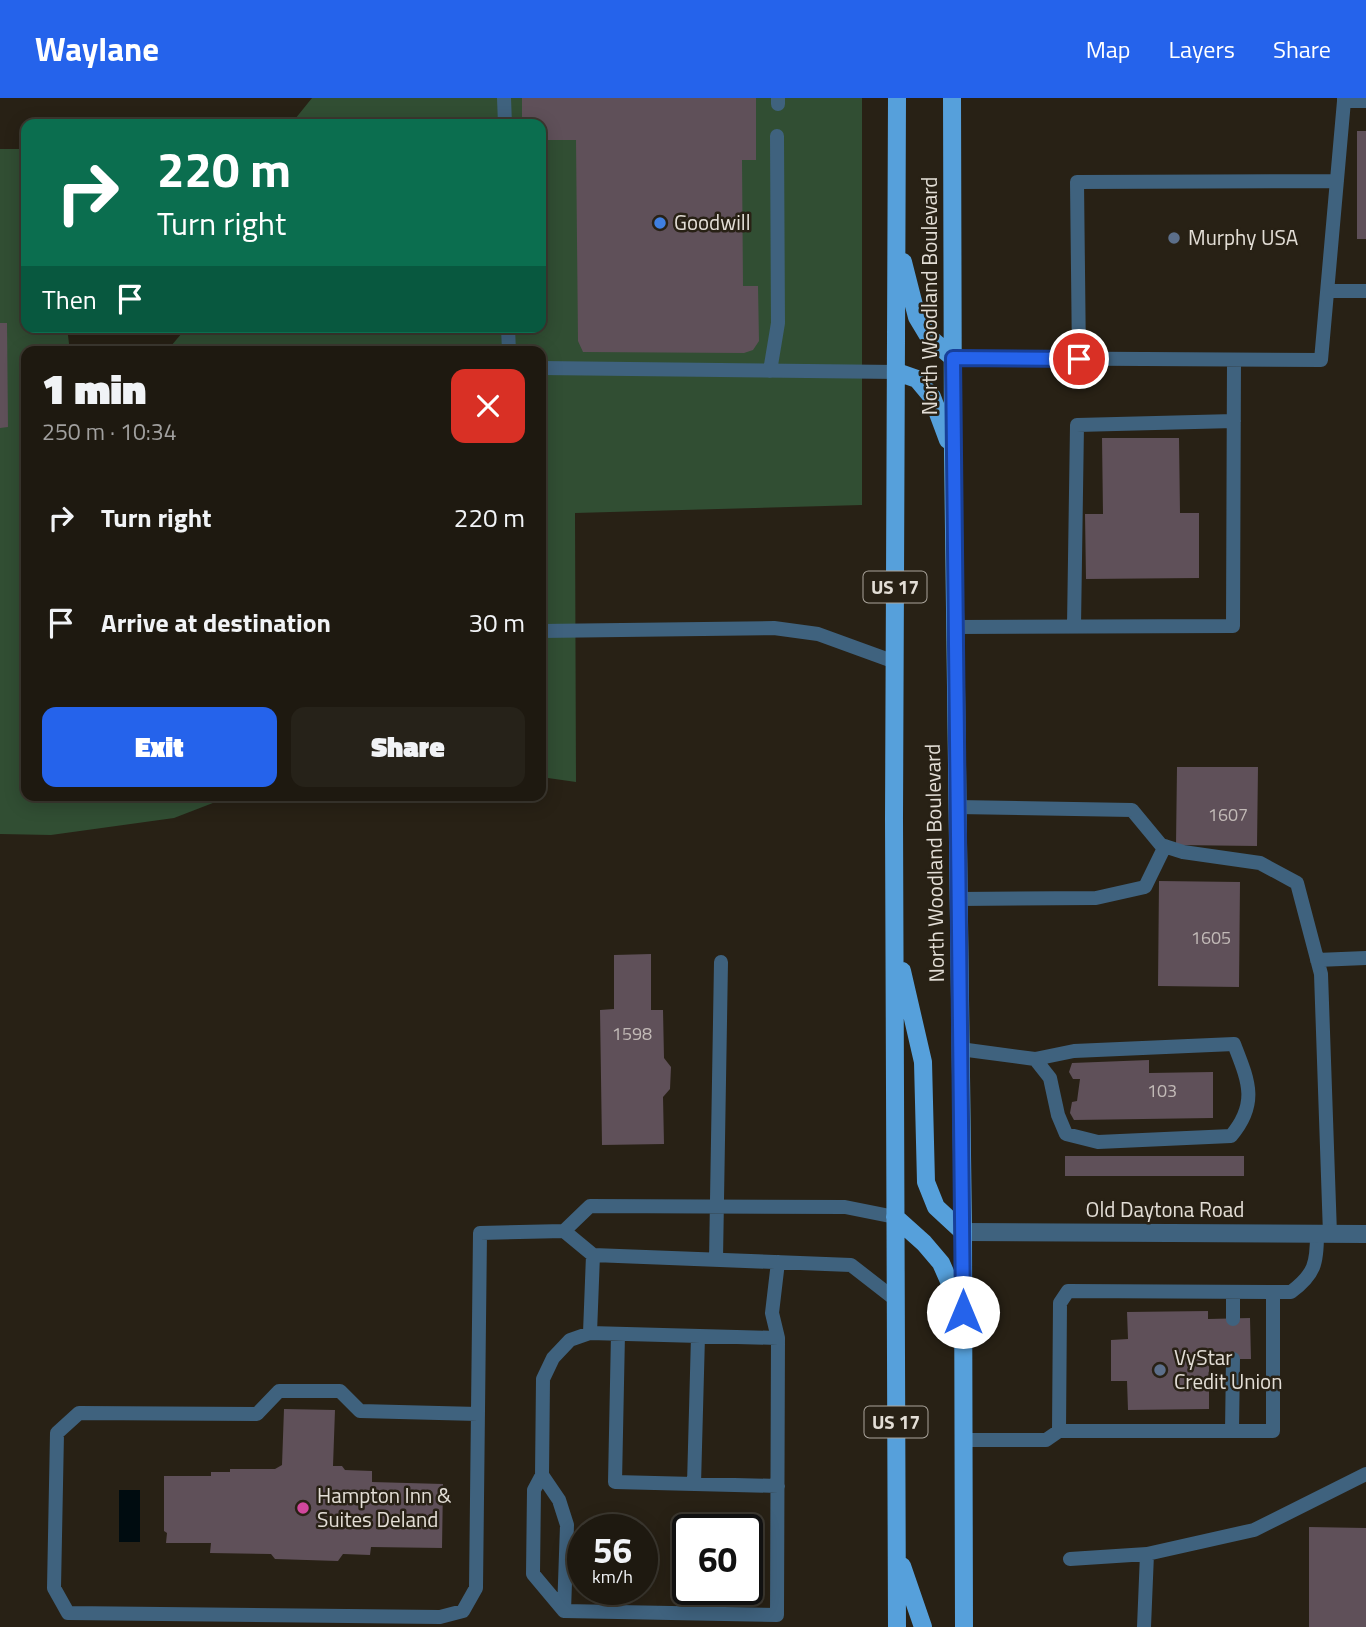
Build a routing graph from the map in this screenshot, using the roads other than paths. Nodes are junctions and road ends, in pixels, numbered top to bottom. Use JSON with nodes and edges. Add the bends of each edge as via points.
{"nodes":[{"id":1,"x":504,"y":98,"type":"edge"},
{"id":2,"x":897,"y":98,"type":"edge"},
{"id":3,"x":952,"y":98,"type":"edge"},
{"id":4,"x":1344,"y":99,"type":"edge"},
{"id":5,"x":1366,"y":101,"type":"edge"},
{"id":6,"x":505,"y":119,"type":"edge"},
{"id":7,"x":778,"y":136,"type":"dead end"},
{"id":8,"x":1337,"y":181,"type":"junction"},
{"id":9,"x":897,"y":238,"type":"junction"},
{"id":10,"x":1366,"y":290,"type":"edge"},
{"id":11,"x":1327,"y":291,"type":"junction"},
{"id":12,"x":953,"y":358,"type":"junction"},
{"id":13,"x":1079,"y":359,"type":"junction"},
{"id":14,"x":1234,"y":360,"type":"junction"},
{"id":15,"x":546,"y":368,"type":"edge"},
{"id":16,"x":770,"y":371,"type":"junction"},
{"id":17,"x":897,"y":372,"type":"junction"},
{"id":18,"x":1234,"y":421,"type":"junction"},
{"id":19,"x":953,"y":453,"type":"junction"},
{"id":20,"x":956,"y":626,"type":"junction"},
{"id":21,"x":1074,"y":626,"type":"junction"},
{"id":22,"x":546,"y":631,"type":"edge"},
{"id":23,"x":895,"y":662,"type":"junction"},
{"id":24,"x":957,"y":807,"type":"junction"},
{"id":25,"x":1165,"y":846,"type":"junction"},
{"id":26,"x":958,"y":899,"type":"junction"},
{"id":27,"x":894,"y":937,"type":"junction"},
{"id":28,"x":1366,"y":958,"type":"edge"},
{"id":29,"x":1317,"y":960,"type":"junction"},
{"id":30,"x":720,"y":962,"type":"dead end"},
{"id":31,"x":960,"y":1049,"type":"junction"},
{"id":32,"x":1035,"y":1059,"type":"junction"},
{"id":33,"x":717,"y":1207,"type":"junction"},
{"id":34,"x":895,"y":1217,"type":"junction"},
{"id":35,"x":564,"y":1231,"type":"junction"},
{"id":36,"x":963,"y":1233,"type":"junction"},
{"id":37,"x":1323,"y":1234,"type":"junction"},
{"id":38,"x":1366,"y":1234,"type":"edge"},
{"id":39,"x":593,"y":1255,"type":"junction"},
{"id":40,"x":716,"y":1259,"type":"junction"},
{"id":41,"x":778,"y":1262,"type":"junction"},
{"id":42,"x":1233,"y":1292,"type":"junction"},
{"id":43,"x":1273,"y":1292,"type":"junction"},
{"id":44,"x":896,"y":1300,"type":"junction"},
{"id":45,"x":963,"y":1312,"type":"junction"},
{"id":46,"x":1233,"y":1319,"type":"dead end"},
{"id":47,"x":590,"y":1333,"type":"junction"},
{"id":48,"x":618,"y":1334,"type":"junction"},
{"id":49,"x":698,"y":1336,"type":"junction"},
{"id":50,"x":778,"y":1338,"type":"junction"},
{"id":51,"x":1233,"y":1359,"type":"dead end"},
{"id":52,"x":478,"y":1414,"type":"junction"},
{"id":53,"x":1059,"y":1431,"type":"junction"},
{"id":54,"x":1232,"y":1431,"type":"junction"},
{"id":55,"x":963,"y":1440,"type":"junction"},
{"id":56,"x":1366,"y":1474,"type":"edge"},
{"id":57,"x":542,"y":1475,"type":"junction"},
{"id":58,"x":694,"y":1484,"type":"junction"},
{"id":59,"x":778,"y":1486,"type":"junction"},
{"id":60,"x":896,"y":1549,"type":"junction"},
{"id":61,"x":1147,"y":1554,"type":"junction"},
{"id":62,"x":1070,"y":1559,"type":"dead end"},
{"id":63,"x":564,"y":1611,"type":"junction"},
{"id":64,"x":897,"y":1627,"type":"edge"},
{"id":65,"x":923,"y":1627,"type":"edge"},
{"id":66,"x":964,"y":1627,"type":"edge"},
{"id":67,"x":1144,"y":1627,"type":"edge"}],
"edges":[{"from":1,"to":6,"type":"lane"},
{"from":2,"to":9,"type":"main road","name":"North Woodland Boulevard","number":"US 17"},
{"from":3,"to":12,"type":"main road","name":"North Woodland Boulevard","number":"US 17"},
{"from":4,"to":5,"type":"lane"},
{"from":4,"to":8,"type":"lane"},
{"from":7,"to":16,"type":"lane","via":[[778,323]]},
{"from":8,"to":11,"type":"lane"},
{"from":8,"to":13,"type":"lane","via":[[1077,182]]},
{"from":9,"to":12,"type":"main road","via":[[918,317],[929,337]]},
{"from":9,"to":17,"type":"main road","name":"North Woodland Boulevard","number":"US 17"},
{"from":10,"to":11,"type":"lane"},
{"from":11,"to":14,"type":"lane","via":[[1321,360]]},
{"from":12,"to":13,"type":"lane"},
{"from":12,"to":19,"type":"main road","name":"North Woodland Boulevard","number":"US 17"},
{"from":13,"to":14,"type":"lane"},
{"from":14,"to":18,"type":"lane"},
{"from":15,"to":16,"type":"lane"},
{"from":16,"to":17,"type":"lane"},
{"from":17,"to":19,"type":"main road","via":[[917,379],[932,397]]},
{"from":17,"to":23,"type":"main road","name":"North Woodland Boulevard","number":"US 17"},
{"from":18,"to":21,"type":"lane","via":[[1077,425]]},
{"from":18,"to":21,"type":"lane","via":[[1233,626]]},
{"from":19,"to":20,"type":"main road","name":"North Woodland Boulevard","number":"US 17"},
{"from":20,"to":21,"type":"lane"},
{"from":20,"to":24,"type":"main road","name":"North Woodland Boulevard","number":"US 17"},
{"from":22,"to":23,"type":"lane","via":[[767,628],[818,634]]},
{"from":23,"to":27,"type":"main road","name":"North Woodland Boulevard","number":"US 17"},
{"from":24,"to":25,"type":"lane","via":[[1132,810]]},
{"from":24,"to":26,"type":"main road","name":"North Woodland Boulevard","number":"US 17"},
{"from":25,"to":26,"type":"lane","via":[[1145,887],[1096,898]]},
{"from":25,"to":29,"type":"lane","via":[[1260,863],[1297,883]]},
{"from":26,"to":31,"type":"main road","name":"North Woodland Boulevard","number":"US 17"},
{"from":27,"to":34,"type":"main road","name":"North Woodland Boulevard","number":"US 17"},
{"from":27,"to":36,"type":"main road","via":[[923,1062],[926,1182],[936,1207]]},
{"from":28,"to":29,"type":"lane"},
{"from":29,"to":37,"type":"lane","via":[[1321,974]]},
{"from":30,"to":33,"type":"lane"},
{"from":31,"to":32,"type":"lane"},
{"from":31,"to":36,"type":"main road","name":"North Woodland Boulevard","number":"US 17"},
{"from":32,"to":32,"type":"lane","via":[[1050,1078],[1066,1134],[1098,1142],[1231,1136],[1244,1120],[1249,1083],[1234,1044],[1074,1051]]},
{"from":33,"to":34,"type":"lane","via":[[845,1207]]},
{"from":33,"to":35,"type":"lane","via":[[590,1206]]},
{"from":33,"to":40,"type":"lane"},
{"from":34,"to":44,"type":"main road","name":"North Woodland Boulevard","number":"US 17"},
{"from":34,"to":45,"type":"main road","via":[[941,1263]]},
{"from":35,"to":39,"type":"lane"},
{"from":35,"to":52,"type":"lane","via":[[480,1233]]},
{"from":36,"to":37,"type":"street","name":"Old Daytona Road"},
{"from":36,"to":45,"type":"main road","name":"North Woodland Boulevard","number":"US 17"},
{"from":37,"to":38,"type":"street","name":"Old Daytona Road"},
{"from":37,"to":43,"type":"lane","via":[[1307,1280],[1291,1292]]},
{"from":39,"to":40,"type":"lane"},
{"from":39,"to":47,"type":"lane"},
{"from":40,"to":41,"type":"lane"},
{"from":41,"to":44,"type":"lane","via":[[851,1265]]},
{"from":41,"to":50,"type":"lane","via":[[772,1312]]},
{"from":42,"to":43,"type":"lane"},
{"from":42,"to":46,"type":"lane"},
{"from":42,"to":53,"type":"lane","via":[[1068,1291],[1060,1303]]},
{"from":43,"to":54,"type":"lane","via":[[1273,1430]]},
{"from":44,"to":60,"type":"main road","name":"North Woodland Boulevard","number":"US 17"},
{"from":45,"to":55,"type":"main road","name":"North Woodland Boulevard","number":"US 17"},
{"from":47,"to":48,"type":"lane"},
{"from":47,"to":57,"type":"lane","via":[[569,1340],[553,1358],[543,1380]]},
{"from":48,"to":49,"type":"lane"},
{"from":48,"to":58,"type":"lane","via":[[615,1482]]},
{"from":49,"to":50,"type":"lane"},
{"from":49,"to":58,"type":"lane"},
{"from":50,"to":59,"type":"lane"},
{"from":51,"to":54,"type":"lane"},
{"from":52,"to":52,"type":"lane","via":[[476,1588],[463,1611],[440,1617],[68,1613],[54,1588],[57,1433],[79,1413],[257,1414],[279,1391],[340,1391],[360,1411]]},
{"from":53,"to":54,"type":"lane"},
{"from":53,"to":55,"type":"lane","via":[[1046,1440]]},
{"from":55,"to":66,"type":"main road","name":"North Woodland Boulevard","number":"US 17"},
{"from":56,"to":61,"type":"lane","via":[[1254,1530]]},
{"from":57,"to":63,"type":"lane","via":[[559,1500],[567,1525]]},
{"from":57,"to":63,"type":"lane","via":[[534,1490],[533,1574]]},
{"from":58,"to":59,"type":"lane"},
{"from":59,"to":63,"type":"lane","via":[[777,1615]]},
{"from":60,"to":64,"type":"main road","name":"North Woodland Boulevard","number":"US 17"},
{"from":60,"to":65,"type":"main road"},
{"from":61,"to":62,"type":"lane"},
{"from":61,"to":67,"type":"lane"}]}
